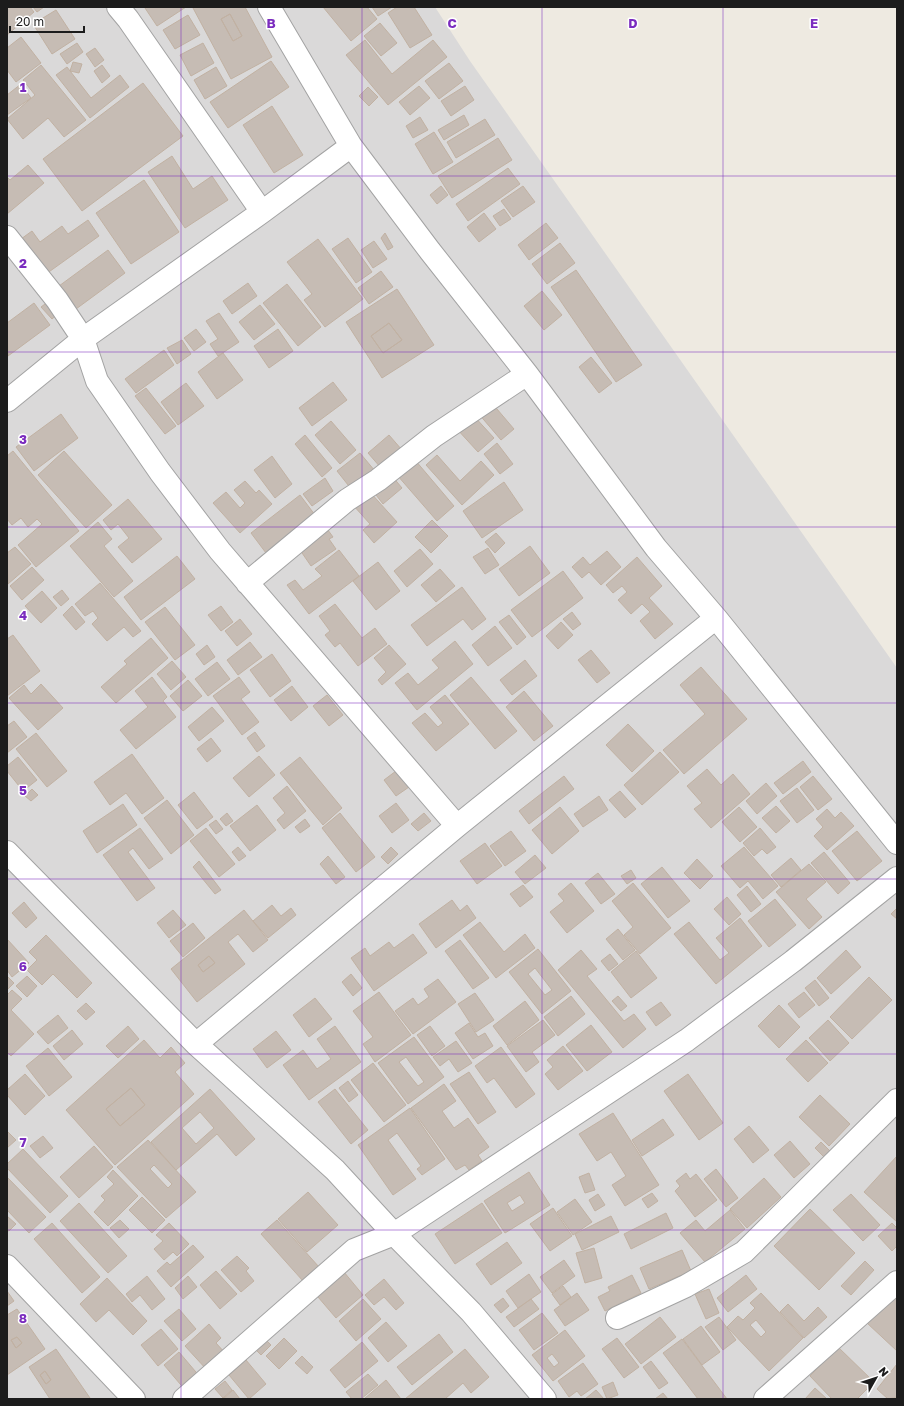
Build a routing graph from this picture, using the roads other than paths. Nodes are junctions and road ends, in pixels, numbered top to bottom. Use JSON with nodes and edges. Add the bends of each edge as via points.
{"nodes":[{"id":1,"x":118,"y":7,"type":"edge"},
{"id":2,"x":269,"y":7,"type":"edge"},
{"id":3,"x":351,"y":146,"type":"junction"},
{"id":4,"x":262,"y":212,"type":"junction"},
{"id":5,"x":7,"y":237,"type":"edge"},
{"id":6,"x":83,"y":339,"type":"junction"},
{"id":7,"x":528,"y":374,"type":"junction"},
{"id":8,"x":7,"y":401,"type":"edge"},
{"id":9,"x":247,"y":583,"type":"junction"},
{"id":10,"x":716,"y":618,"type":"junction"},
{"id":11,"x":457,"y":826,"type":"junction"},
{"id":12,"x":897,"y":843,"type":"edge"},
{"id":13,"x":7,"y":852,"type":"edge"},
{"id":14,"x":897,"y":878,"type":"edge"},
{"id":15,"x":196,"y":1044,"type":"junction"},
{"id":16,"x":897,"y":1100,"type":"edge"},
{"id":17,"x":394,"y":1234,"type":"junction"},
{"id":18,"x":7,"y":1266,"type":"edge"},
{"id":19,"x":897,"y":1282,"type":"edge"},
{"id":20,"x":617,"y":1318,"type":"dead end"},
{"id":21,"x":134,"y":1399,"type":"edge"},
{"id":22,"x":184,"y":1399,"type":"edge"},
{"id":23,"x":546,"y":1399,"type":"edge"},
{"id":24,"x":765,"y":1399,"type":"edge"}],
"edges":[{"from":1,"to":4,"type":"street"},
{"from":2,"to":3,"type":"street"},
{"from":3,"to":4,"type":"street"},
{"from":3,"to":7,"type":"street"},
{"from":4,"to":6,"type":"street"},
{"from":5,"to":6,"type":"street","via":[[57,300]]},
{"from":6,"to":8,"type":"street"},
{"from":6,"to":9,"type":"street","via":[[97,381],[160,472]]},
{"from":7,"to":9,"type":"street","via":[[434,436],[378,480],[347,500]]},
{"from":7,"to":10,"type":"street","via":[[656,548]]},
{"from":9,"to":11,"type":"street"},
{"from":10,"to":11,"type":"street"},
{"from":10,"to":12,"type":"street"},
{"from":11,"to":15,"type":"street"},
{"from":13,"to":15,"type":"street"},
{"from":14,"to":17,"type":"street","via":[[793,961],[687,1040]]},
{"from":15,"to":17,"type":"street","via":[[335,1170]]},
{"from":16,"to":20,"type":"street","via":[[744,1252],[686,1286]]},
{"from":17,"to":22,"type":"street","via":[[354,1250]]},
{"from":17,"to":23,"type":"street","via":[[472,1312]]},
{"from":18,"to":21,"type":"street"},
{"from":19,"to":24,"type":"street"}]}
